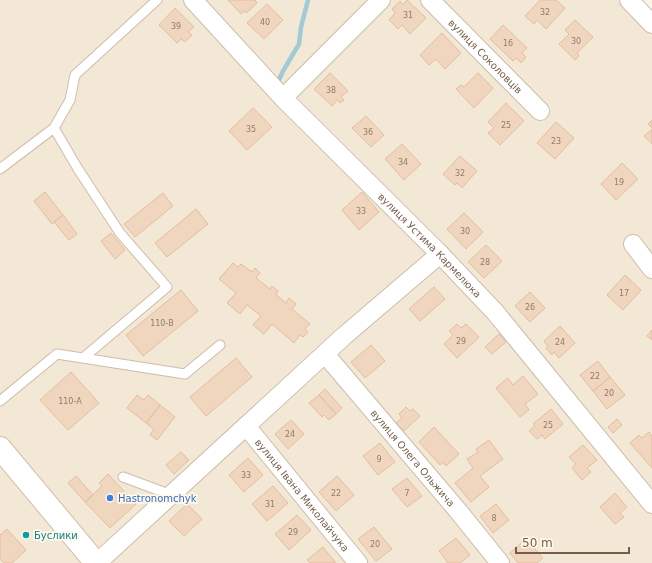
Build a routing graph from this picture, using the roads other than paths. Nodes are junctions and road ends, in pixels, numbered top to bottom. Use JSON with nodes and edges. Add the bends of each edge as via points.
{"nodes":[{"id":1,"x":156,"y":0,"type":"edge"},
{"id":2,"x":193,"y":0,"type":"edge"},
{"id":3,"x":381,"y":0,"type":"edge"},
{"id":4,"x":430,"y":0,"type":"edge"},
{"id":5,"x":629,"y":0,"type":"edge"},
{"id":6,"x":652,"y":24,"type":"edge"},
{"id":7,"x":283,"y":98,"type":"junction"},
{"id":8,"x":540,"y":111,"type":"dead end"},
{"id":9,"x":54,"y":128,"type":"junction"},
{"id":10,"x":0,"y":169,"type":"edge"},
{"id":11,"x":633,"y":244,"type":"dead end"},
{"id":12,"x":440,"y":254,"type":"junction"},
{"id":13,"x":652,"y":269,"type":"edge"},
{"id":14,"x":220,"y":345,"type":"dead end"},
{"id":15,"x":325,"y":354,"type":"junction"},
{"id":16,"x":83,"y":358,"type":"junction"},
{"id":17,"x":0,"y":401,"type":"edge"},
{"id":18,"x":246,"y":426,"type":"junction"},
{"id":19,"x":0,"y":448,"type":"edge"},
{"id":20,"x":123,"y":477,"type":"dead end"},
{"id":21,"x":171,"y":495,"type":"junction"},
{"id":22,"x":652,"y":504,"type":"edge"},
{"id":23,"x":96,"y":563,"type":"edge"},
{"id":24,"x":358,"y":563,"type":"edge"},
{"id":25,"x":500,"y":563,"type":"edge"}],
"edges":[{"from":1,"to":9,"type":"lane","via":[[75,75],[70,100]]},
{"from":2,"to":7,"type":"street","name":"вулиця Устима Кармелюка"},
{"from":3,"to":7,"type":"street"},
{"from":4,"to":8,"type":"street","name":"вулиця Соколовців"},
{"from":5,"to":6,"type":"street"},
{"from":7,"to":12,"type":"street","name":"вулиця Устима Кармелюка"},
{"from":9,"to":10,"type":"lane"},
{"from":9,"to":16,"type":"lane","via":[[120,233],[167,287]]},
{"from":11,"to":13,"type":"street"},
{"from":12,"to":15,"type":"street"},
{"from":12,"to":22,"type":"street","name":"вулиця Устима Кармелюка","via":[[496,312]]},
{"from":14,"to":16,"type":"lane","via":[[184,374]]},
{"from":15,"to":18,"type":"street"},
{"from":15,"to":25,"type":"street","name":"вулиця Олега Ольжича"},
{"from":16,"to":17,"type":"lane","via":[[57,354]]},
{"from":18,"to":21,"type":"street"},
{"from":18,"to":24,"type":"street","name":"вулиця Івана Миколайчука"},
{"from":19,"to":23,"type":"street"},
{"from":20,"to":21,"type":"lane"},
{"from":21,"to":23,"type":"street"}]}
